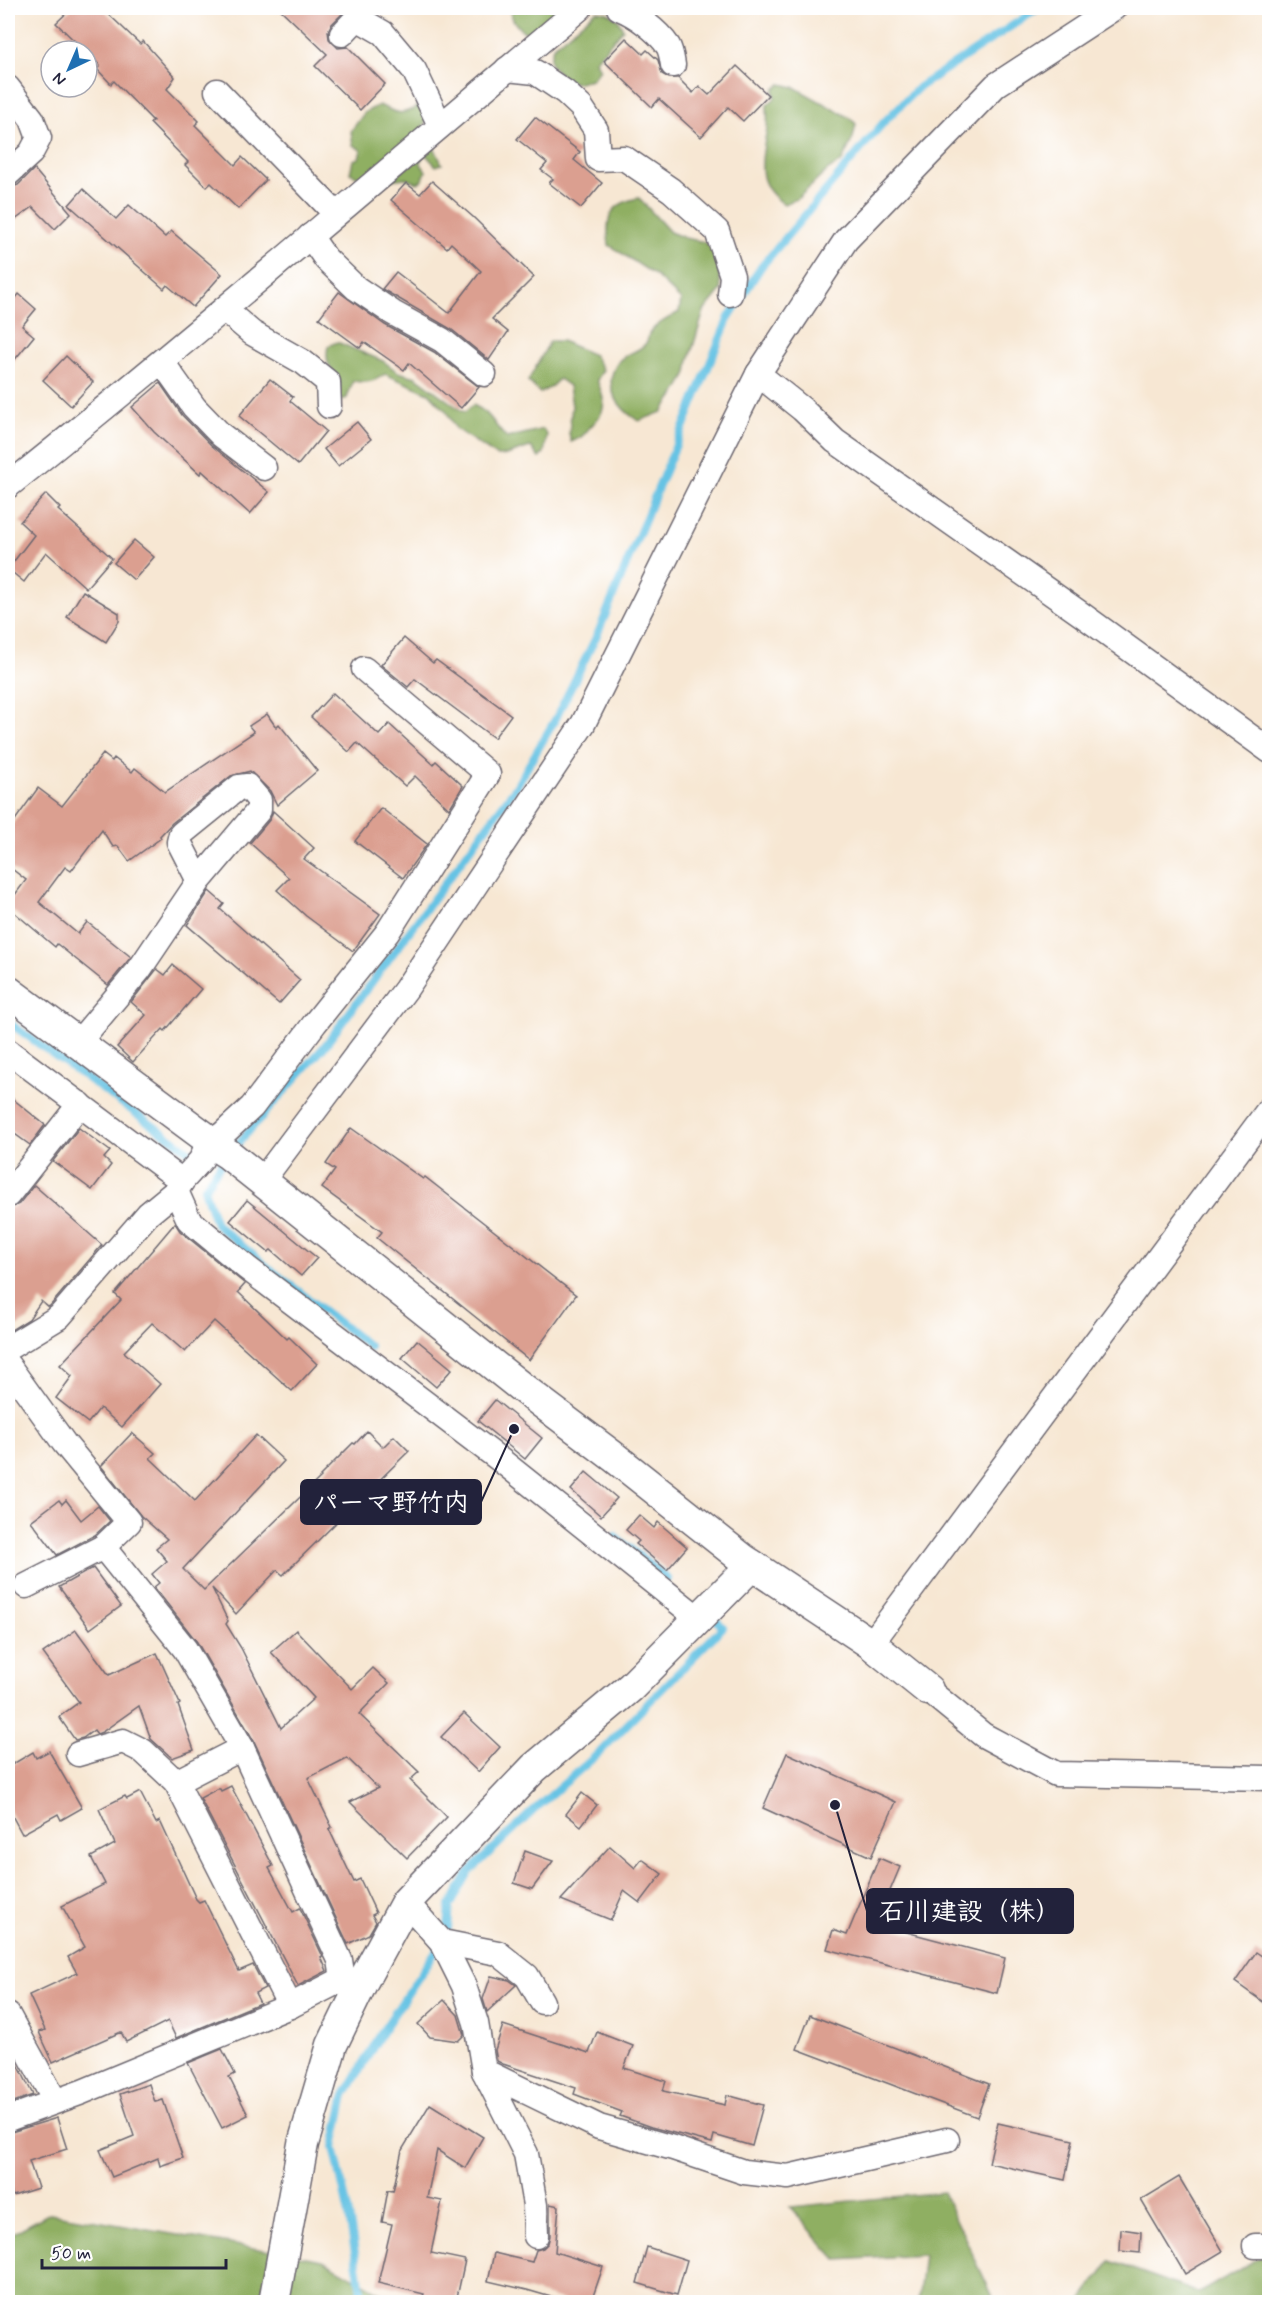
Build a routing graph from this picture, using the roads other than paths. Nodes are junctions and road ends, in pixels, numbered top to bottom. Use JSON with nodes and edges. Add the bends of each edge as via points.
{"nodes":[{"id":1,"x":580,"y":8,"type":"edge"},
{"id":2,"x":619,"y":8,"type":"edge"},
{"id":3,"x":1114,"y":8,"type":"edge"},
{"id":4,"x":342,"y":34,"type":"dead end"},
{"id":5,"x":673,"y":65,"type":"dead end"},
{"id":6,"x":507,"y":69,"type":"junction"},
{"id":7,"x":8,"y":88,"type":"edge"},
{"id":8,"x":217,"y":91,"type":"dead end"},
{"id":9,"x":440,"y":125,"type":"junction"},
{"id":10,"x":8,"y":174,"type":"edge"},
{"id":11,"x":336,"y":214,"type":"junction"},
{"id":12,"x":310,"y":236,"type":"junction"},
{"id":13,"x":730,"y":294,"type":"dead end"},
{"id":14,"x":225,"y":310,"type":"junction"},
{"id":15,"x":162,"y":362,"type":"junction"},
{"id":16,"x":758,"y":374,"type":"junction"},
{"id":17,"x":484,"y":375,"type":"dead end"},
{"id":18,"x":328,"y":406,"type":"dead end"},
{"id":19,"x":264,"y":468,"type":"dead end"},
{"id":20,"x":8,"y":486,"type":"edge"},
{"id":21,"x":364,"y":669,"type":"dead end"},
{"id":22,"x":1269,"y":751,"type":"edge"},
{"id":23,"x":199,"y":881,"type":"dead end"},
{"id":24,"x":8,"y":991,"type":"edge"},
{"id":25,"x":77,"y":1044,"type":"junction"},
{"id":26,"x":8,"y":1051,"type":"edge"},
{"id":27,"x":80,"y":1104,"type":"junction"},
{"id":28,"x":1269,"y":1107,"type":"edge"},
{"id":29,"x":211,"y":1142,"type":"junction"},
{"id":30,"x":262,"y":1181,"type":"junction"},
{"id":31,"x":179,"y":1186,"type":"junction"},
{"id":32,"x":8,"y":1196,"type":"edge"},
{"id":33,"x":8,"y":1348,"type":"edge"},
{"id":34,"x":8,"y":1365,"type":"edge"},
{"id":35,"x":103,"y":1546,"type":"junction"},
{"id":36,"x":752,"y":1565,"type":"junction"},
{"id":37,"x":26,"y":1586,"type":"dead end"},
{"id":38,"x":698,"y":1618,"type":"junction"},
{"id":39,"x":870,"y":1644,"type":"junction"},
{"id":40,"x":928,"y":1690,"type":"joint"},
{"id":41,"x":242,"y":1748,"type":"junction"},
{"id":42,"x":78,"y":1754,"type":"dead end"},
{"id":43,"x":1269,"y":1778,"type":"edge"},
{"id":44,"x":176,"y":1782,"type":"junction"},
{"id":45,"x":406,"y":1902,"type":"junction"},
{"id":46,"x":442,"y":1942,"type":"junction"},
{"id":47,"x":353,"y":1980,"type":"junction"},
{"id":48,"x":542,"y":2002,"type":"dead end"},
{"id":49,"x":290,"y":2006,"type":"junction"},
{"id":50,"x":8,"y":2015,"type":"edge"},
{"id":51,"x":484,"y":2071,"type":"junction"},
{"id":52,"x":55,"y":2102,"type":"junction"},
{"id":53,"x":8,"y":2119,"type":"edge"},
{"id":54,"x":947,"y":2140,"type":"dead end"},
{"id":55,"x":536,"y":2236,"type":"dead end"},
{"id":56,"x":274,"y":2302,"type":"edge"}],
"edges":[{"from":1,"to":6,"type":"street"},
{"from":2,"to":5,"type":"street","via":[[658,35],[669,48]]},
{"from":3,"to":16,"type":"street","via":[[987,93],[846,240]]},
{"from":4,"to":9,"type":"street","via":[[357,18],[384,33],[414,70]]},
{"from":6,"to":9,"type":"street"},
{"from":6,"to":13,"type":"street","via":[[535,72],[565,92],[596,130],[598,159],[624,158],[671,190],[717,231],[732,276]]},
{"from":7,"to":10,"type":"street","via":[[32,118],[39,138],[31,153]]},
{"from":8,"to":11,"type":"street"},
{"from":9,"to":11,"type":"street"},
{"from":11,"to":12,"type":"street"},
{"from":12,"to":14,"type":"street"},
{"from":12,"to":17,"type":"street","via":[[326,259],[356,288],[442,340]]},
{"from":14,"to":15,"type":"street"},
{"from":14,"to":18,"type":"street","via":[[252,333],[303,362],[328,382]]},
{"from":15,"to":19,"type":"street","via":[[194,407],[221,435]]},
{"from":15,"to":20,"type":"street"},
{"from":16,"to":22,"type":"street","via":[[836,441]]},
{"from":16,"to":30,"type":"street","via":[[583,724],[406,989]]},
{"from":21,"to":29,"type":"street","via":[[488,774],[387,933],[252,1107]]},
{"from":23,"to":25,"type":"street","via":[[139,969]]},
{"from":24,"to":25,"type":"street"},
{"from":25,"to":29,"type":"street"},
{"from":26,"to":27,"type":"street"},
{"from":27,"to":31,"type":"street"},
{"from":27,"to":32,"type":"street"},
{"from":28,"to":39,"type":"street"},
{"from":29,"to":30,"type":"street"},
{"from":29,"to":31,"type":"street"},
{"from":30,"to":36,"type":"street"},
{"from":31,"to":33,"type":"street","via":[[148,1214],[59,1317]]},
{"from":31,"to":38,"type":"street","via":[[189,1220]]},
{"from":34,"to":35,"type":"street","via":[[64,1443],[129,1522]]},
{"from":35,"to":37,"type":"street"},
{"from":35,"to":41,"type":"street","via":[[185,1649]]},
{"from":36,"to":38,"type":"street"},
{"from":36,"to":39,"type":"street"},
{"from":38,"to":45,"type":"street","via":[[631,1687],[534,1768]]},
{"from":39,"to":40,"type":"street"},
{"from":40,"to":43,"type":"street","via":[[982,1735],[1056,1774]]},
{"from":41,"to":44,"type":"street"},
{"from":41,"to":47,"type":"street","via":[[340,1960]]},
{"from":42,"to":44,"type":"street","via":[[123,1741],[143,1751]]},
{"from":44,"to":49,"type":"street"},
{"from":45,"to":46,"type":"street"},
{"from":45,"to":47,"type":"street"},
{"from":46,"to":48,"type":"street","via":[[498,1953],[527,1976]]},
{"from":46,"to":51,"type":"street","via":[[464,1986],[476,2023]]},
{"from":47,"to":49,"type":"street"},
{"from":47,"to":56,"type":"street","via":[[303,2144]]},
{"from":49,"to":52,"type":"street"},
{"from":50,"to":52,"type":"street"},
{"from":51,"to":54,"type":"street","via":[[599,2127],[744,2172],[788,2177]]},
{"from":51,"to":55,"type":"street","via":[[525,2154],[535,2205]]},
{"from":52,"to":53,"type":"street"}]}
